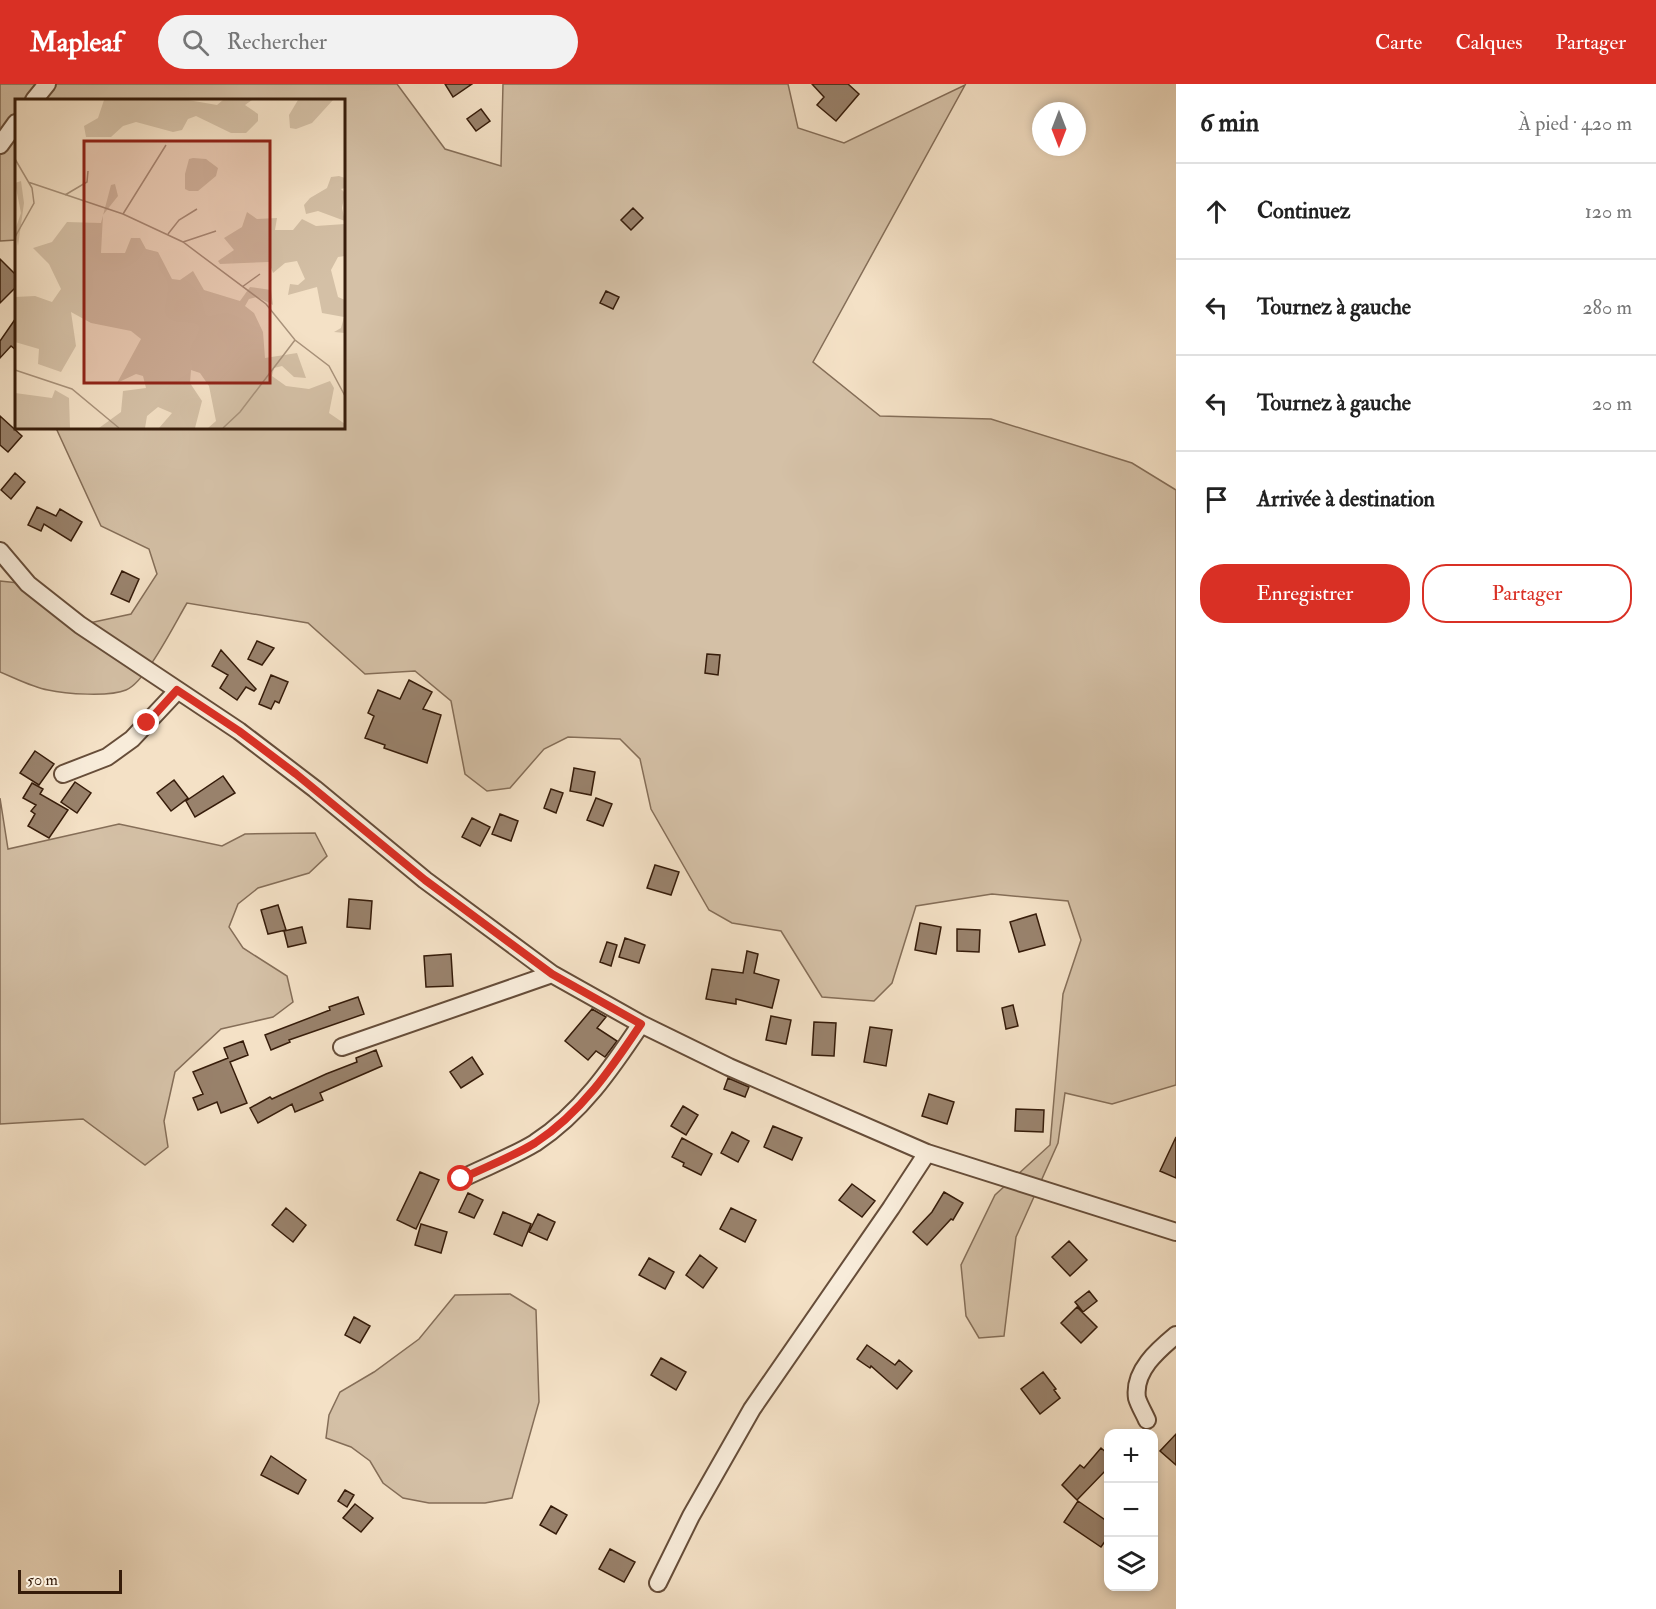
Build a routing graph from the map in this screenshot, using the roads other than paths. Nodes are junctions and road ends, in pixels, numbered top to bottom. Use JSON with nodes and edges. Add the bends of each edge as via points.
{"nodes":[{"id":1,"x":47,"y":84,"type":"edge"},
{"id":2,"x":35,"y":99,"type":"edge"},
{"id":3,"x":15,"y":124,"type":"edge"},
{"id":4,"x":0,"y":145,"type":"edge"},
{"id":5,"x":0,"y":551,"type":"edge"},
{"id":6,"x":177,"y":690,"type":"junction"},
{"id":7,"x":63,"y":774,"type":"dead end"},
{"id":8,"x":552,"y":974,"type":"junction"},
{"id":9,"x":641,"y":1024,"type":"junction"},
{"id":10,"x":342,"y":1047,"type":"dead end"},
{"id":11,"x":927,"y":1153,"type":"junction"},
{"id":12,"x":461,"y":1179,"type":"dead end"},
{"id":13,"x":1176,"y":1232,"type":"edge"},
{"id":14,"x":1176,"y":1335,"type":"edge"},
{"id":15,"x":1147,"y":1420,"type":"dead end"},
{"id":16,"x":658,"y":1583,"type":"dead end"}],
"edges":[{"from":1,"to":2,"type":"street"},
{"from":3,"to":4,"type":"street"},
{"from":5,"to":6,"type":"street","via":[[28,584],[62,611]]},
{"from":6,"to":7,"type":"street","via":[[116,751]]},
{"from":6,"to":8,"type":"street","via":[[239,731],[425,880]]},
{"from":8,"to":9,"type":"street"},
{"from":8,"to":10,"type":"street"},
{"from":9,"to":11,"type":"street","via":[[729,1067]]},
{"from":9,"to":12,"type":"street","via":[[603,1080],[574,1112],[534,1143]]},
{"from":11,"to":13,"type":"street"},
{"from":11,"to":16,"type":"street","via":[[752,1410]]},
{"from":14,"to":15,"type":"street","via":[[1157,1351],[1141,1373],[1137,1399]]}]}
